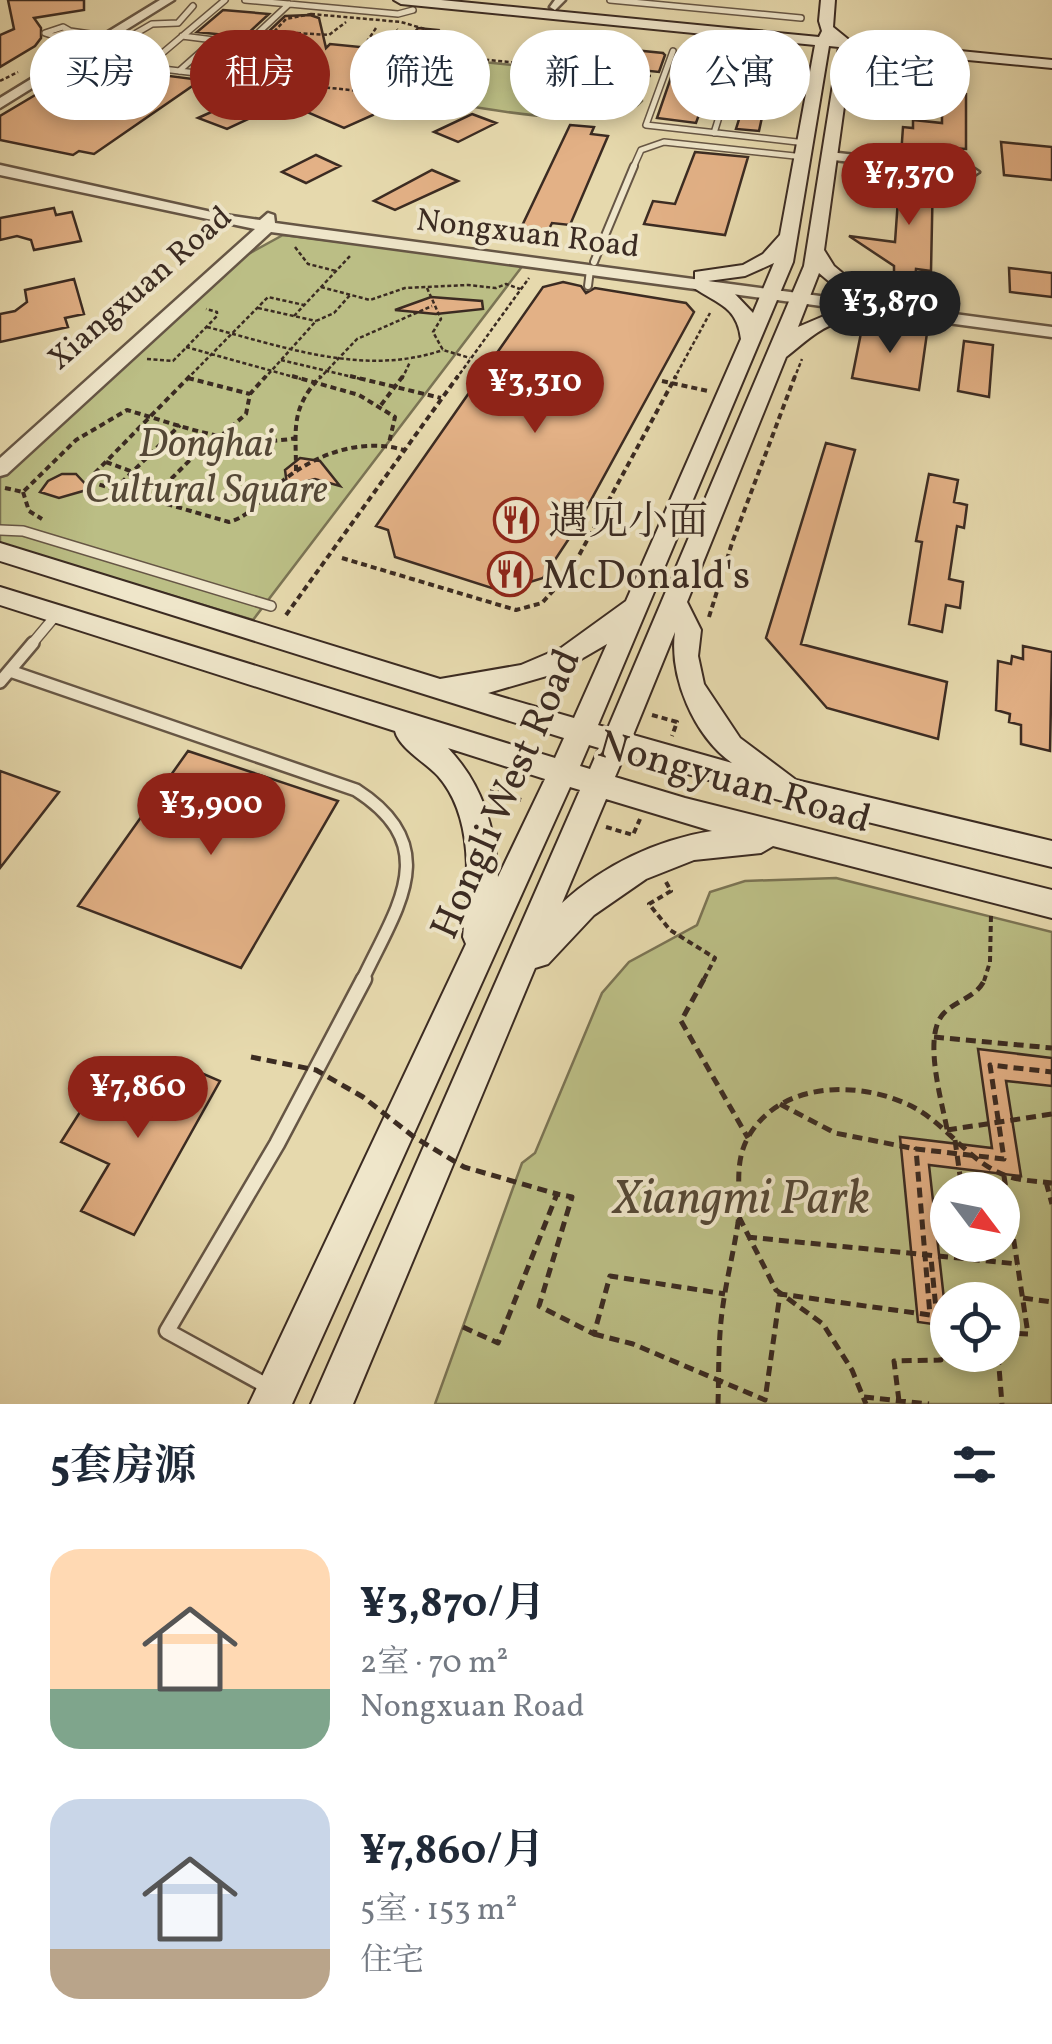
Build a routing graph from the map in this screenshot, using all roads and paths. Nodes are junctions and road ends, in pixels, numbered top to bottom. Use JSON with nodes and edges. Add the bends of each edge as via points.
{"nodes":[{"id":1,"x":154,"y":0,"type":"edge"},
{"id":2,"x":168,"y":0,"type":"edge"},
{"id":3,"x":225,"y":0,"type":"edge"},
{"id":4,"x":245,"y":0,"type":"edge"},
{"id":5,"x":477,"y":0,"type":"edge"},
{"id":6,"x":610,"y":0,"type":"edge"},
{"id":7,"x":708,"y":0,"type":"edge"},
{"id":8,"x":756,"y":0,"type":"edge"},
{"id":9,"x":828,"y":0,"type":"edge"},
{"id":10,"x":656,"y":2,"type":"edge"},
{"id":11,"x":289,"y":4,"type":"junction"},
{"id":12,"x":411,"y":4,"type":"edge"},
{"id":13,"x":557,"y":4,"type":"edge"},
{"id":14,"x":192,"y":6,"type":"dead end"},
{"id":15,"x":704,"y":9,"type":"junction"},
{"id":16,"x":752,"y":13,"type":"junction"},
{"id":17,"x":349,"y":18,"type":"junction"},
{"id":18,"x":801,"y":18,"type":"dead end"},
{"id":19,"x":405,"y":20,"type":"junction"},
{"id":20,"x":382,"y":21,"type":"junction"},
{"id":21,"x":108,"y":30,"type":"edge"},
{"id":22,"x":111,"y":30,"type":"edge"},
{"id":23,"x":142,"y":30,"type":"edge"},
{"id":24,"x":261,"y":30,"type":"edge"},
{"id":25,"x":374,"y":30,"type":"edge"},
{"id":26,"x":396,"y":30,"type":"edge"},
{"id":27,"x":436,"y":30,"type":"edge"},
{"id":28,"x":696,"y":30,"type":"edge"},
{"id":29,"x":330,"y":34,"type":"edge"},
{"id":30,"x":182,"y":36,"type":"junction"},
{"id":31,"x":830,"y":36,"type":"edge"},
{"id":32,"x":190,"y":37,"type":"edge"},
{"id":33,"x":830,"y":40,"type":"edge"},
{"id":34,"x":970,"y":49,"type":"edge"},
{"id":35,"x":1052,"y":55,"type":"edge"},
{"id":36,"x":970,"y":56,"type":"edge"},
{"id":37,"x":670,"y":59,"type":"edge"},
{"id":38,"x":490,"y":60,"type":"edge"},
{"id":39,"x":810,"y":60,"type":"edge"},
{"id":40,"x":830,"y":60,"type":"edge"},
{"id":41,"x":190,"y":61,"type":"edge"},
{"id":42,"x":1052,"y":64,"type":"edge"},
{"id":43,"x":179,"y":70,"type":"junction"},
{"id":44,"x":16,"y":71,"type":"dead end"},
{"id":45,"x":190,"y":71,"type":"edge"},
{"id":46,"x":30,"y":77,"type":"edge"},
{"id":47,"x":662,"y":77,"type":"junction"},
{"id":48,"x":0,"y":80,"type":"edge"},
{"id":49,"x":828,"y":81,"type":"junction"},
{"id":50,"x":30,"y":83,"type":"edge"},
{"id":51,"x":350,"y":92,"type":"edge"},
{"id":52,"x":0,"y":93,"type":"edge"},
{"id":53,"x":0,"y":104,"type":"edge"},
{"id":54,"x":718,"y":120,"type":"edge"},
{"id":55,"x":714,"y":133,"type":"junction"},
{"id":56,"x":813,"y":152,"type":"junction"},
{"id":57,"x":0,"y":162,"type":"edge"},
{"id":58,"x":0,"y":170,"type":"edge"},
{"id":59,"x":973,"y":172,"type":"dead end"},
{"id":60,"x":263,"y":223,"type":"junction"},
{"id":61,"x":790,"y":233,"type":"junction"},
{"id":62,"x":292,"y":242,"type":"dead end"},
{"id":63,"x":360,"y":245,"type":"dead end"},
{"id":64,"x":815,"y":249,"type":"junction"},
{"id":65,"x":535,"y":270,"type":"dead end"},
{"id":66,"x":336,"y":271,"type":"junction"},
{"id":67,"x":591,"y":273,"type":"junction"},
{"id":68,"x":700,"y":280,"type":"junction"},
{"id":69,"x":322,"y":286,"type":"junction"},
{"id":70,"x":427,"y":287,"type":"junction"},
{"id":71,"x":520,"y":289,"type":"junction"},
{"id":72,"x":787,"y":292,"type":"junction"},
{"id":73,"x":352,"y":294,"type":"junction"},
{"id":74,"x":717,"y":299,"type":"dead end"},
{"id":75,"x":182,"y":304,"type":"junction"},
{"id":76,"x":304,"y":305,"type":"junction"},
{"id":77,"x":432,"y":306,"type":"junction"},
{"id":78,"x":891,"y":306,"type":"junction"},
{"id":79,"x":257,"y":308,"type":"junction"},
{"id":80,"x":294,"y":316,"type":"junction"},
{"id":81,"x":316,"y":321,"type":"junction"},
{"id":82,"x":1052,"y":323,"type":"edge"},
{"id":83,"x":207,"y":326,"type":"junction"},
{"id":84,"x":232,"y":332,"type":"junction"},
{"id":85,"x":1052,"y":332,"type":"edge"},
{"id":86,"x":751,"y":339,"type":"junction"},
{"id":87,"x":293,"y":346,"type":"junction"},
{"id":88,"x":186,"y":347,"type":"junction"},
{"id":89,"x":806,"y":348,"type":"dead end"},
{"id":90,"x":443,"y":350,"type":"junction"},
{"id":91,"x":126,"y":354,"type":"junction"},
{"id":92,"x":212,"y":354,"type":"junction"},
{"id":93,"x":337,"y":356,"type":"junction"},
{"id":94,"x":470,"y":358,"type":"junction"},
{"id":95,"x":281,"y":360,"type":"junction"},
{"id":96,"x":774,"y":361,"type":"junction"},
{"id":97,"x":410,"y":362,"type":"junction"},
{"id":98,"x":273,"y":368,"type":"junction"},
{"id":99,"x":326,"y":370,"type":"junction"},
{"id":100,"x":188,"y":378,"type":"junction"},
{"id":101,"x":315,"y":381,"type":"junction"},
{"id":102,"x":662,"y":381,"type":"dead end"},
{"id":103,"x":672,"y":383,"type":"junction"},
{"id":104,"x":398,"y":388,"type":"junction"},
{"id":105,"x":250,"y":394,"type":"junction"},
{"id":106,"x":728,"y":394,"type":"junction"},
{"id":107,"x":441,"y":398,"type":"junction"},
{"id":108,"x":381,"y":405,"type":"junction"},
{"id":109,"x":150,"y":416,"type":"junction"},
{"id":110,"x":180,"y":425,"type":"junction"},
{"id":111,"x":216,"y":434,"type":"junction"},
{"id":112,"x":296,"y":438,"type":"junction"},
{"id":113,"x":389,"y":443,"type":"junction"},
{"id":114,"x":404,"y":450,"type":"junction"},
{"id":115,"x":0,"y":451,"type":"edge"},
{"id":116,"x":106,"y":462,"type":"junction"},
{"id":117,"x":0,"y":469,"type":"edge"},
{"id":118,"x":296,"y":471,"type":"junction"},
{"id":119,"x":132,"y":472,"type":"junction"},
{"id":120,"x":0,"y":487,"type":"edge"},
{"id":121,"x":114,"y":490,"type":"junction"},
{"id":122,"x":150,"y":500,"type":"junction"},
{"id":123,"x":0,"y":530,"type":"edge"},
{"id":124,"x":0,"y":552,"type":"edge"},
{"id":125,"x":342,"y":558,"type":"dead end"},
{"id":126,"x":0,"y":596,"type":"edge"},
{"id":127,"x":641,"y":597,"type":"junction"},
{"id":128,"x":674,"y":602,"type":"junction"},
{"id":129,"x":271,"y":606,"type":"dead end"},
{"id":130,"x":57,"y":614,"type":"junction"},
{"id":131,"x":704,"y":632,"type":"dead end"},
{"id":132,"x":271,"y":636,"type":"junction"},
{"id":133,"x":10,"y":671,"type":"junction"},
{"id":134,"x":0,"y":682,"type":"edge"},
{"id":135,"x":425,"y":684,"type":"junction"},
{"id":136,"x":381,"y":717,"type":"junction"},
{"id":137,"x":581,"y":732,"type":"junction"},
{"id":138,"x":615,"y":743,"type":"junction"},
{"id":139,"x":563,"y":774,"type":"junction"},
{"id":140,"x":597,"y":784,"type":"junction"},
{"id":141,"x":815,"y":800,"type":"junction"},
{"id":142,"x":798,"y":841,"type":"junction"},
{"id":143,"x":1052,"y":854,"type":"edge"},
{"id":144,"x":654,"y":860,"type":"junction"},
{"id":145,"x":992,"y":890,"type":"junction"},
{"id":146,"x":1052,"y":904,"type":"edge"},
{"id":147,"x":476,"y":964,"type":"junction"},
{"id":148,"x":515,"y":978,"type":"junction"},
{"id":149,"x":934,"y":1037,"type":"junction"},
{"id":150,"x":1052,"y":1048,"type":"edge"},
{"id":151,"x":252,"y":1057,"type":"dead end"},
{"id":152,"x":1052,"y":1072,"type":"edge"},
{"id":153,"x":779,"y":1104,"type":"junction"},
{"id":154,"x":1052,"y":1114,"type":"edge"},
{"id":155,"x":947,"y":1130,"type":"junction"},
{"id":156,"x":748,"y":1138,"type":"junction"},
{"id":157,"x":955,"y":1140,"type":"junction"},
{"id":158,"x":916,"y":1148,"type":"junction"},
{"id":159,"x":959,"y":1172,"type":"edge"},
{"id":160,"x":999,"y":1172,"type":"edge"},
{"id":161,"x":1020,"y":1178,"type":"edge"},
{"id":162,"x":1049,"y":1182,"type":"edge"},
{"id":163,"x":557,"y":1194,"type":"junction"},
{"id":164,"x":1052,"y":1204,"type":"edge"},
{"id":165,"x":739,"y":1216,"type":"junction"},
{"id":166,"x":748,"y":1237,"type":"junction"},
{"id":167,"x":930,"y":1256,"type":"edge"},
{"id":168,"x":932,"y":1262,"type":"edge"},
{"id":169,"x":995,"y":1262,"type":"edge"},
{"id":170,"x":1018,"y":1264,"type":"joint"},
{"id":171,"x":725,"y":1294,"type":"junction"},
{"id":172,"x":1023,"y":1298,"type":"junction"},
{"id":173,"x":1052,"y":1302,"type":"edge"},
{"id":174,"x":462,"y":1327,"type":"dead end"},
{"id":175,"x":1020,"y":1333,"type":"edge"},
{"id":176,"x":594,"y":1334,"type":"junction"},
{"id":177,"x":999,"y":1372,"type":"edge"},
{"id":178,"x":273,"y":1397,"type":"edge"},
{"id":179,"x":865,"y":1401,"type":"edge"},
{"id":180,"x":898,"y":1401,"type":"junction"},
{"id":181,"x":332,"y":1404,"type":"edge"},
{"id":182,"x":718,"y":1404,"type":"edge"},
{"id":183,"x":929,"y":1404,"type":"edge"},
{"id":184,"x":1002,"y":1404,"type":"edge"}],
"edges":[{"from":1,"to":21,"type":"street"},
{"from":2,"to":22,"type":"street"},
{"from":3,"to":30,"type":"lane"},
{"from":4,"to":11,"type":"lane"},
{"from":5,"to":13,"type":"main road"},
{"from":6,"to":10,"type":"lane"},
{"from":7,"to":15,"type":"lane"},
{"from":8,"to":16,"type":"lane"},
{"from":9,"to":31,"type":"main road","name":"Hongli West Road","via":[[823,22]]},
{"from":10,"to":15,"type":"lane"},
{"from":11,"to":12,"type":"lane","via":[[398,14]]},
{"from":11,"to":24,"type":"lane"},
{"from":12,"to":19,"type":"lane"},
{"from":12,"to":28,"type":"main road"},
{"from":13,"to":33,"type":"main road"},
{"from":14,"to":23,"type":"lane","via":[[178,23]]},
{"from":15,"to":16,"type":"lane"},
{"from":16,"to":18,"type":"lane"},
{"from":17,"to":20,"type":"path"},
{"from":17,"to":29,"type":"path"},
{"from":17,"to":51,"type":"path","via":[[289,17],[234,72],[246,80]]},
{"from":19,"to":20,"type":"path"},
{"from":19,"to":26,"type":"path"},
{"from":19,"to":27,"type":"path"},
{"from":20,"to":25,"type":"path"},
{"from":30,"to":32,"type":"lane"},
{"from":30,"to":43,"type":"lane","via":[[146,67]]},
{"from":34,"to":35,"type":"main road"},
{"from":36,"to":42,"type":"main road"},
{"from":37,"to":47,"type":"lane"},
{"from":38,"to":47,"type":"path"},
{"from":39,"to":49,"type":"main road"},
{"from":40,"to":49,"type":"main road","name":"Hongli West Road"},
{"from":41,"to":43,"type":"lane"},
{"from":43,"to":45,"type":"lane"},
{"from":44,"to":48,"type":"path"},
{"from":46,"to":52,"type":"street"},
{"from":47,"to":55,"type":"lane","via":[[646,125]]},
{"from":49,"to":56,"type":"main road","name":"Hongli West Road"},
{"from":50,"to":53,"type":"street"},
{"from":54,"to":55,"type":"lane"},
{"from":55,"to":56,"type":"lane"},
{"from":56,"to":59,"type":"street"},
{"from":56,"to":61,"type":"main road","name":"Hongli West Road"},
{"from":56,"to":64,"type":"main road","name":"Hongli West Road"},
{"from":56,"to":67,"type":"lane","via":[[647,146]]},
{"from":57,"to":60,"type":"street","name":"Nongxuan Road"},
{"from":58,"to":60,"type":"street","name":"Nongxuan Road"},
{"from":60,"to":67,"type":"street","name":"Nongxuan Road"},
{"from":60,"to":75,"type":"street","name":"Xiangxuan Road"},
{"from":60,"to":115,"type":"street","name":"Xiangxuan Road"},
{"from":61,"to":68,"type":"main road","via":[[766,262]]},
{"from":61,"to":72,"type":"main road","name":"Hongli West Road"},
{"from":62,"to":66,"type":"path","via":[[308,264]]},
{"from":63,"to":66,"type":"path"},
{"from":64,"to":72,"type":"main road","name":"Hongli West Road"},
{"from":64,"to":78,"type":"main road","via":[[828,273]]},
{"from":65,"to":71,"type":"path"},
{"from":66,"to":69,"type":"path"},
{"from":67,"to":68,"type":"street","name":"Nongxuan Road"},
{"from":68,"to":72,"type":"street","name":"Nongxuan Road"},
{"from":68,"to":86,"type":"main road","via":[[746,314]]},
{"from":69,"to":73,"type":"path"},
{"from":69,"to":76,"type":"path"},
{"from":70,"to":71,"type":"path"},
{"from":70,"to":73,"type":"path","via":[[370,300]]},
{"from":70,"to":77,"type":"path"},
{"from":71,"to":94,"type":"path"},
{"from":72,"to":78,"type":"street","name":"Nongxuan Road"},
{"from":72,"to":86,"type":"main road","name":"Hongli West Road"},
{"from":72,"to":96,"type":"main road","name":"Hongli West Road"},
{"from":73,"to":81,"type":"path"},
{"from":74,"to":103,"type":"path"},
{"from":75,"to":83,"type":"path","via":[[217,312]]},
{"from":75,"to":91,"type":"street","name":"Xiangxuan Road"},
{"from":76,"to":79,"type":"path","via":[[268,296]]},
{"from":76,"to":80,"type":"path"},
{"from":77,"to":90,"type":"path","via":[[442,319],[433,332]]},
{"from":77,"to":93,"type":"path","via":[[357,339]]},
{"from":78,"to":82,"type":"street","name":"Nongxuan Road"},
{"from":78,"to":85,"type":"street","name":"Nongxuan Road"},
{"from":78,"to":96,"type":"main road","via":[[807,327]]},
{"from":79,"to":80,"type":"path"},
{"from":79,"to":84,"type":"path"},
{"from":80,"to":81,"type":"path"},
{"from":81,"to":87,"type":"path"},
{"from":83,"to":84,"type":"path"},
{"from":83,"to":88,"type":"path"},
{"from":84,"to":87,"type":"path"},
{"from":84,"to":92,"type":"path"},
{"from":86,"to":106,"type":"main road","name":"Hongli West Road"},
{"from":87,"to":93,"type":"path"},
{"from":87,"to":95,"type":"path"},
{"from":88,"to":91,"type":"path","via":[[165,364]]},
{"from":88,"to":92,"type":"path"},
{"from":89,"to":131,"type":"path"},
{"from":90,"to":94,"type":"path"},
{"from":90,"to":97,"type":"path"},
{"from":91,"to":117,"type":"street","name":"Xiangxuan Road"},
{"from":92,"to":98,"type":"path"},
{"from":92,"to":100,"type":"path"},
{"from":93,"to":97,"type":"path","via":[[387,366]]},
{"from":93,"to":99,"type":"path"},
{"from":94,"to":107,"type":"path"},
{"from":95,"to":98,"type":"path"},
{"from":95,"to":99,"type":"path"},
{"from":96,"to":128,"type":"main road","name":"Hongli West Road"},
{"from":97,"to":104,"type":"path"},
{"from":98,"to":101,"type":"path"},
{"from":98,"to":105,"type":"path"},
{"from":99,"to":101,"type":"path"},
{"from":99,"to":104,"type":"path"},
{"from":100,"to":105,"type":"path"},
{"from":100,"to":109,"type":"path"},
{"from":101,"to":108,"type":"path"},
{"from":101,"to":112,"type":"path","via":[[301,398]]},
{"from":102,"to":103,"type":"path"},
{"from":103,"to":106,"type":"path"},
{"from":103,"to":125,"type":"path","via":[[570,572],[542,602],[516,610]]},
{"from":104,"to":107,"type":"path"},
{"from":104,"to":108,"type":"path"},
{"from":105,"to":111,"type":"path","via":[[246,414],[226,434]]},
{"from":106,"to":127,"type":"main road","name":"Hongli West Road"},
{"from":107,"to":114,"type":"path"},
{"from":108,"to":113,"type":"path","via":[[395,417]]},
{"from":109,"to":110,"type":"path"},
{"from":109,"to":116,"type":"path"},
{"from":109,"to":120,"type":"path","via":[[128,410],[76,440],[23,492]]},
{"from":110,"to":111,"type":"path"},
{"from":110,"to":119,"type":"path"},
{"from":111,"to":112,"type":"path","via":[[263,442]]},
{"from":111,"to":122,"type":"path"},
{"from":112,"to":118,"type":"path"},
{"from":113,"to":114,"type":"path"},
{"from":113,"to":118,"type":"path","via":[[335,452]]},
{"from":114,"to":132,"type":"path"},
{"from":116,"to":119,"type":"path"},
{"from":116,"to":121,"type":"path","via":[[88,481]]},
{"from":118,"to":122,"type":"path","via":[[244,518],[228,522]]},
{"from":119,"to":121,"type":"path"},
{"from":121,"to":122,"type":"path"},
{"from":123,"to":129,"type":"lane","via":[[23,530]]},
{"from":124,"to":132,"type":"main road","name":"Nongyuan Road"},
{"from":126,"to":130,"type":"main road","name":"Nongyuan Road"},
{"from":127,"to":135,"type":"main road","via":[[580,651],[542,670],[470,685]]},
{"from":127,"to":137,"type":"main road","name":"Hongli West Road"},
{"from":128,"to":138,"type":"main road","name":"Hongli West Road"},
{"from":128,"to":141,"type":"main road","via":[[688,630],[690,686],[730,746]]},
{"from":130,"to":133,"type":"lane"},
{"from":130,"to":136,"type":"main road","name":"Nongyuan Road"},
{"from":132,"to":135,"type":"main road","name":"Nongyuan Road"},
{"from":133,"to":134,"type":"lane"},
{"from":133,"to":178,"type":"lane","via":[[356,790],[400,832],[406,886],[363,982],[283,1139],[168,1331]]},
{"from":135,"to":137,"type":"main road","name":"Nongyuan Road"},
{"from":136,"to":139,"type":"main road","name":"Nongyuan Road"},
{"from":136,"to":147,"type":"main road","via":[[423,741],[467,798],[483,841]]},
{"from":137,"to":138,"type":"main road","name":"Nongyuan Road"},
{"from":137,"to":139,"type":"main road","name":"Hongli West Road"},
{"from":138,"to":140,"type":"main road","name":"Hongli West Road"},
{"from":138,"to":141,"type":"main road","name":"Nongyuan Road"},
{"from":139,"to":140,"type":"main road","name":"Nongyuan Road"},
{"from":139,"to":147,"type":"main road","name":"Hongli West Road"},
{"from":140,"to":142,"type":"main road","name":"Nongyuan Road"},
{"from":140,"to":148,"type":"main road","name":"Hongli West Road"},
{"from":141,"to":143,"type":"main road","name":"Nongyuan Road"},
{"from":142,"to":144,"type":"main road","via":[[743,840]]},
{"from":142,"to":145,"type":"main road","name":"Nongyuan Road"},
{"from":144,"to":148,"type":"main road","via":[[604,884]]},
{"from":144,"to":156,"type":"path","via":[[671,891],[649,904],[670,930],[715,958],[681,1021]]},
{"from":145,"to":146,"type":"main road","name":"Nongyuan Road"},
{"from":145,"to":149,"type":"path","via":[[986,982],[937,1021]]},
{"from":147,"to":148,"type":"main road"},
{"from":147,"to":178,"type":"main road","name":"Hongli West Road"},
{"from":148,"to":181,"type":"main road","name":"Hongli West Road"},
{"from":149,"to":150,"type":"path"},
{"from":149,"to":155,"type":"path"},
{"from":151,"to":163,"type":"path","bridge":true,"via":[[316,1070],[464,1168]]},
{"from":152,"to":158,"type":"path","bridge":true,"via":[[990,1065],[1004,1159]]},
{"from":153,"to":155,"type":"path","via":[[794,1095],[858,1088],[916,1109]]},
{"from":153,"to":156,"type":"path"},
{"from":153,"to":158,"type":"path","via":[[835,1133]]},
{"from":154,"to":155,"type":"path"},
{"from":155,"to":157,"type":"path"},
{"from":156,"to":165,"type":"path","via":[[738,1164]]},
{"from":157,"to":159,"type":"path"},
{"from":157,"to":160,"type":"path"},
{"from":158,"to":176,"type":"path","bridge":true,"via":[[930,1314],[780,1294],[764,1400]]},
{"from":161,"to":162,"type":"path"},
{"from":162,"to":164,"type":"path"},
{"from":163,"to":174,"type":"path","via":[[498,1343]]},
{"from":163,"to":176,"type":"path","via":[[572,1198],[539,1306]]},
{"from":165,"to":166,"type":"path"},
{"from":165,"to":171,"type":"path"},
{"from":166,"to":167,"type":"path"},
{"from":166,"to":179,"type":"path","via":[[776,1290],[822,1324]]},
{"from":168,"to":180,"type":"path","via":[[941,1360],[894,1360]]},
{"from":169,"to":170,"type":"path"},
{"from":170,"to":172,"type":"path"},
{"from":171,"to":176,"type":"path","via":[[610,1276]]},
{"from":171,"to":182,"type":"path"},
{"from":172,"to":173,"type":"path"},
{"from":172,"to":175,"type":"path","via":[[1028,1334]]},
{"from":177,"to":184,"type":"path"},
{"from":179,"to":180,"type":"path"},
{"from":180,"to":183,"type":"path"}]}
